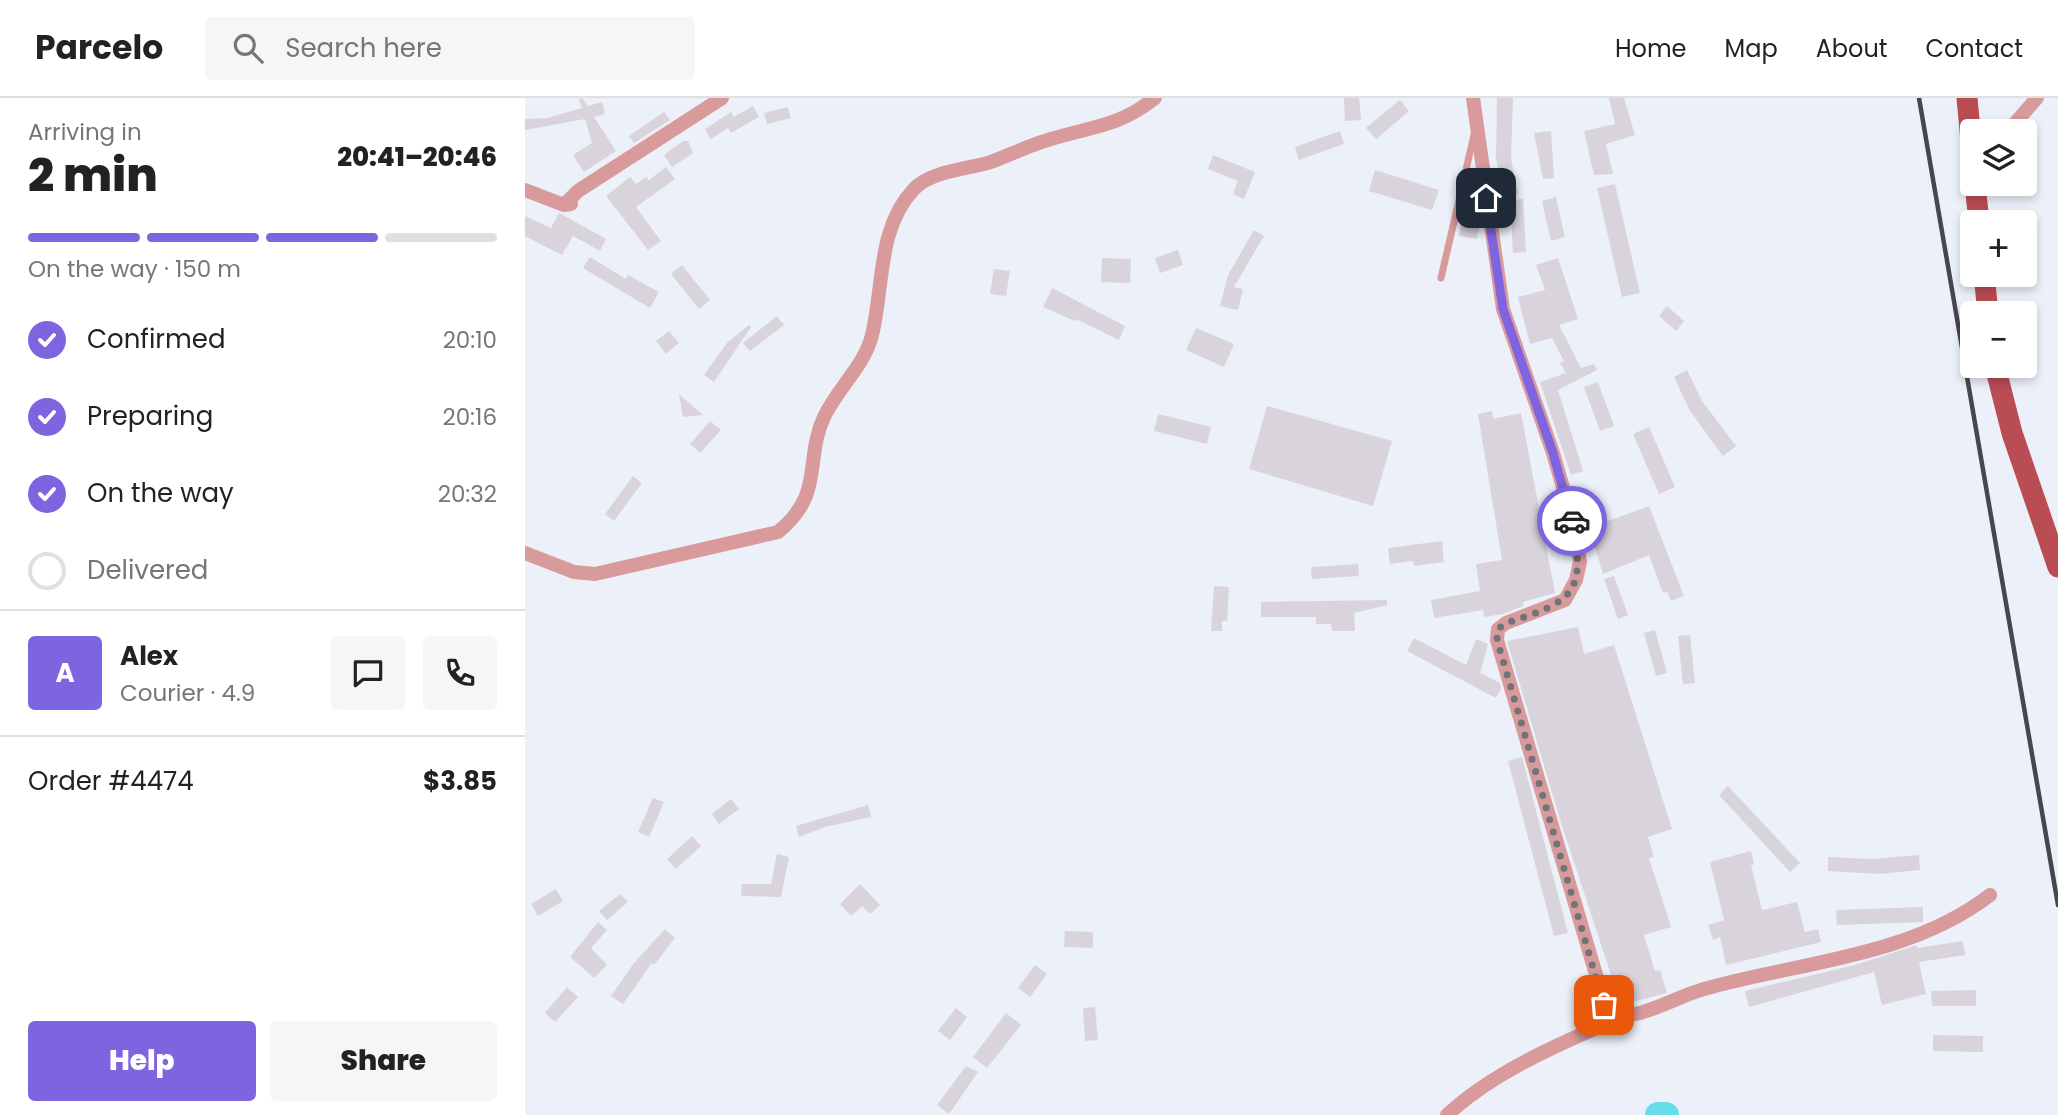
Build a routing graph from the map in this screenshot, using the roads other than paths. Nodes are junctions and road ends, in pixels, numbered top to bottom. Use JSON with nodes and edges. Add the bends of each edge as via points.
{"nodes":[{"id":1,"x":722,"y":98,"type":"edge"},
{"id":2,"x":1155,"y":98,"type":"edge"},
{"id":3,"x":1473,"y":98,"type":"edge"},
{"id":4,"x":1967,"y":98,"type":"edge"},
{"id":5,"x":2037,"y":98,"type":"edge"},
{"id":6,"x":1969,"y":119,"type":"edge"},
{"id":7,"x":2019,"y":119,"type":"edge"},
{"id":8,"x":1476,"y":124,"type":"junction"},
{"id":9,"x":525,"y":190,"type":"edge"},
{"id":10,"x":580,"y":203,"type":"dead end"},
{"id":11,"x":564,"y":205,"type":"junction"},
{"id":12,"x":1441,"y":278,"type":"dead end"},
{"id":13,"x":1998,"y":378,"type":"edge"},
{"id":14,"x":525,"y":552,"type":"edge"},
{"id":15,"x":2058,"y":566,"type":"edge"},
{"id":16,"x":1990,"y":895,"type":"dead end"},
{"id":17,"x":1608,"y":1015,"type":"junction"},
{"id":18,"x":1447,"y":1115,"type":"edge"}],
"edges":[{"from":1,"to":11,"type":"street"},
{"from":2,"to":14,"type":"street","via":[[1130,117],[924,180],[911,191],[889,231],[868,349],[825,415],[808,490],[792,520],[778,532],[595,574],[574,572]]},
{"from":3,"to":8,"type":"street"},
{"from":4,"to":6,"type":"main road"},
{"from":5,"to":7,"type":"street"},
{"from":8,"to":12,"type":"lane"},
{"from":8,"to":17,"type":"street","via":[[1503,309],[1553,453],[1580,562],[1565,600],[1506,623],[1498,629],[1497,640]]},
{"from":9,"to":11,"type":"street"},
{"from":10,"to":11,"type":"street"},
{"from":13,"to":15,"type":"main road"},
{"from":16,"to":17,"type":"street","via":[[1967,913],[1899,942],[1700,990],[1635,1015]]},
{"from":17,"to":18,"type":"street","via":[[1603,1025],[1501,1076]]}]}
